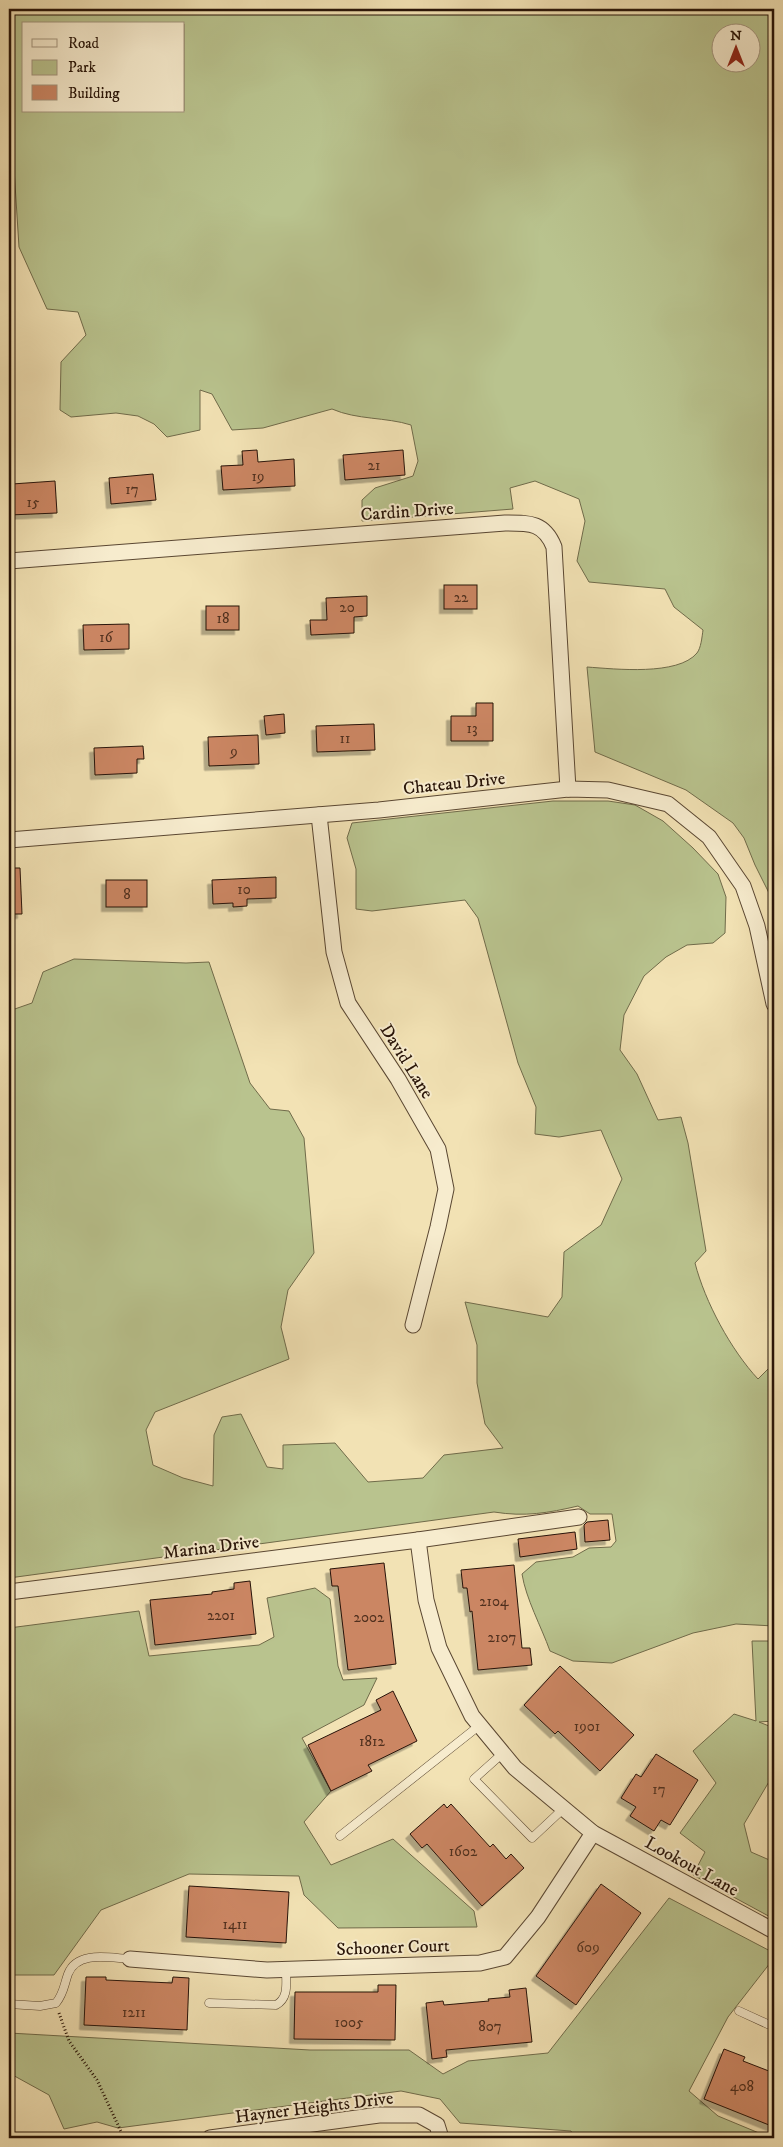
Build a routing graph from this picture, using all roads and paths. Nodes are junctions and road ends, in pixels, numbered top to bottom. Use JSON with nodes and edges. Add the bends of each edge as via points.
{"nodes":[{"id":1,"x":9,"y":561,"type":"edge"},
{"id":2,"x":568,"y":789,"type":"junction"},
{"id":3,"x":319,"y":815,"type":"junction"},
{"id":4,"x":9,"y":840,"type":"edge"},
{"id":5,"x":774,"y":1004,"type":"edge"},
{"id":6,"x":413,"y":1325,"type":"dead end"},
{"id":7,"x":580,"y":1517,"type":"dead end"},
{"id":8,"x":418,"y":1540,"type":"junction"},
{"id":9,"x":9,"y":1592,"type":"edge"},
{"id":10,"x":480,"y":1725,"type":"junction"},
{"id":11,"x":503,"y":1753,"type":"junction"},
{"id":12,"x":564,"y":1809,"type":"junction"},
{"id":13,"x":593,"y":1833,"type":"junction"},
{"id":14,"x":340,"y":1836,"type":"dead end"},
{"id":15,"x":774,"y":1932,"type":"edge"},
{"id":16,"x":130,"y":1959,"type":"joint"},
{"id":17,"x":286,"y":1970,"type":"junction"},
{"id":18,"x":209,"y":2002,"type":"dead end"},
{"id":19,"x":56,"y":2003,"type":"junction"},
{"id":20,"x":9,"y":2004,"type":"edge"},
{"id":21,"x":739,"y":2011,"type":"dead end"},
{"id":22,"x":774,"y":2027,"type":"edge"},
{"id":23,"x":124,"y":2138,"type":"edge"},
{"id":24,"x":210,"y":2138,"type":"edge"},
{"id":25,"x":441,"y":2138,"type":"edge"}],
"edges":[{"from":1,"to":2,"type":"street","name":"Cardin Drive","via":[[530,523],[550,537],[554,548]]},
{"from":2,"to":3,"type":"street","name":"Chateau Drive"},
{"from":2,"to":5,"type":"street","name":"Chateau Drive","via":[[608,790],[668,804],[709,837],[743,886],[757,926]]},
{"from":3,"to":4,"type":"street","name":"Chateau Drive"},
{"from":3,"to":6,"type":"street","name":"David Lane","via":[[334,952],[348,1003],[398,1078],[438,1149],[446,1189]]},
{"from":7,"to":8,"type":"street","name":"Marina Drive"},
{"from":8,"to":9,"type":"street","name":"Marina Drive"},
{"from":8,"to":10,"type":"street","via":[[426,1600],[439,1648],[472,1716]]},
{"from":10,"to":11,"type":"street"},
{"from":10,"to":14,"type":"lane"},
{"from":11,"to":12,"type":"street","via":[[515,1768]]},
{"from":11,"to":12,"type":"lane","via":[[474,1779],[532,1838]]},
{"from":12,"to":13,"type":"street"},
{"from":13,"to":15,"type":"street","name":"Lookout Lane"},
{"from":13,"to":17,"type":"street","name":"Schooner Court","via":[[538,1917],[505,1957],[480,1963]]},
{"from":16,"to":17,"type":"street","name":"Schooner Court"},
{"from":16,"to":19,"type":"lane","via":[[89,1957],[81,1960],[72,1966]]},
{"from":17,"to":18,"type":"lane","via":[[285,1995],[276,2005]]},
{"from":19,"to":20,"type":"lane","via":[[40,2006]]},
{"from":19,"to":23,"type":"path","via":[[69,2041],[97,2080]]},
{"from":21,"to":22,"type":"lane"},
{"from":24,"to":25,"type":"street","name":"Hayner Heights Drive","via":[[379,2116],[419,2116],[437,2125]]}]}
